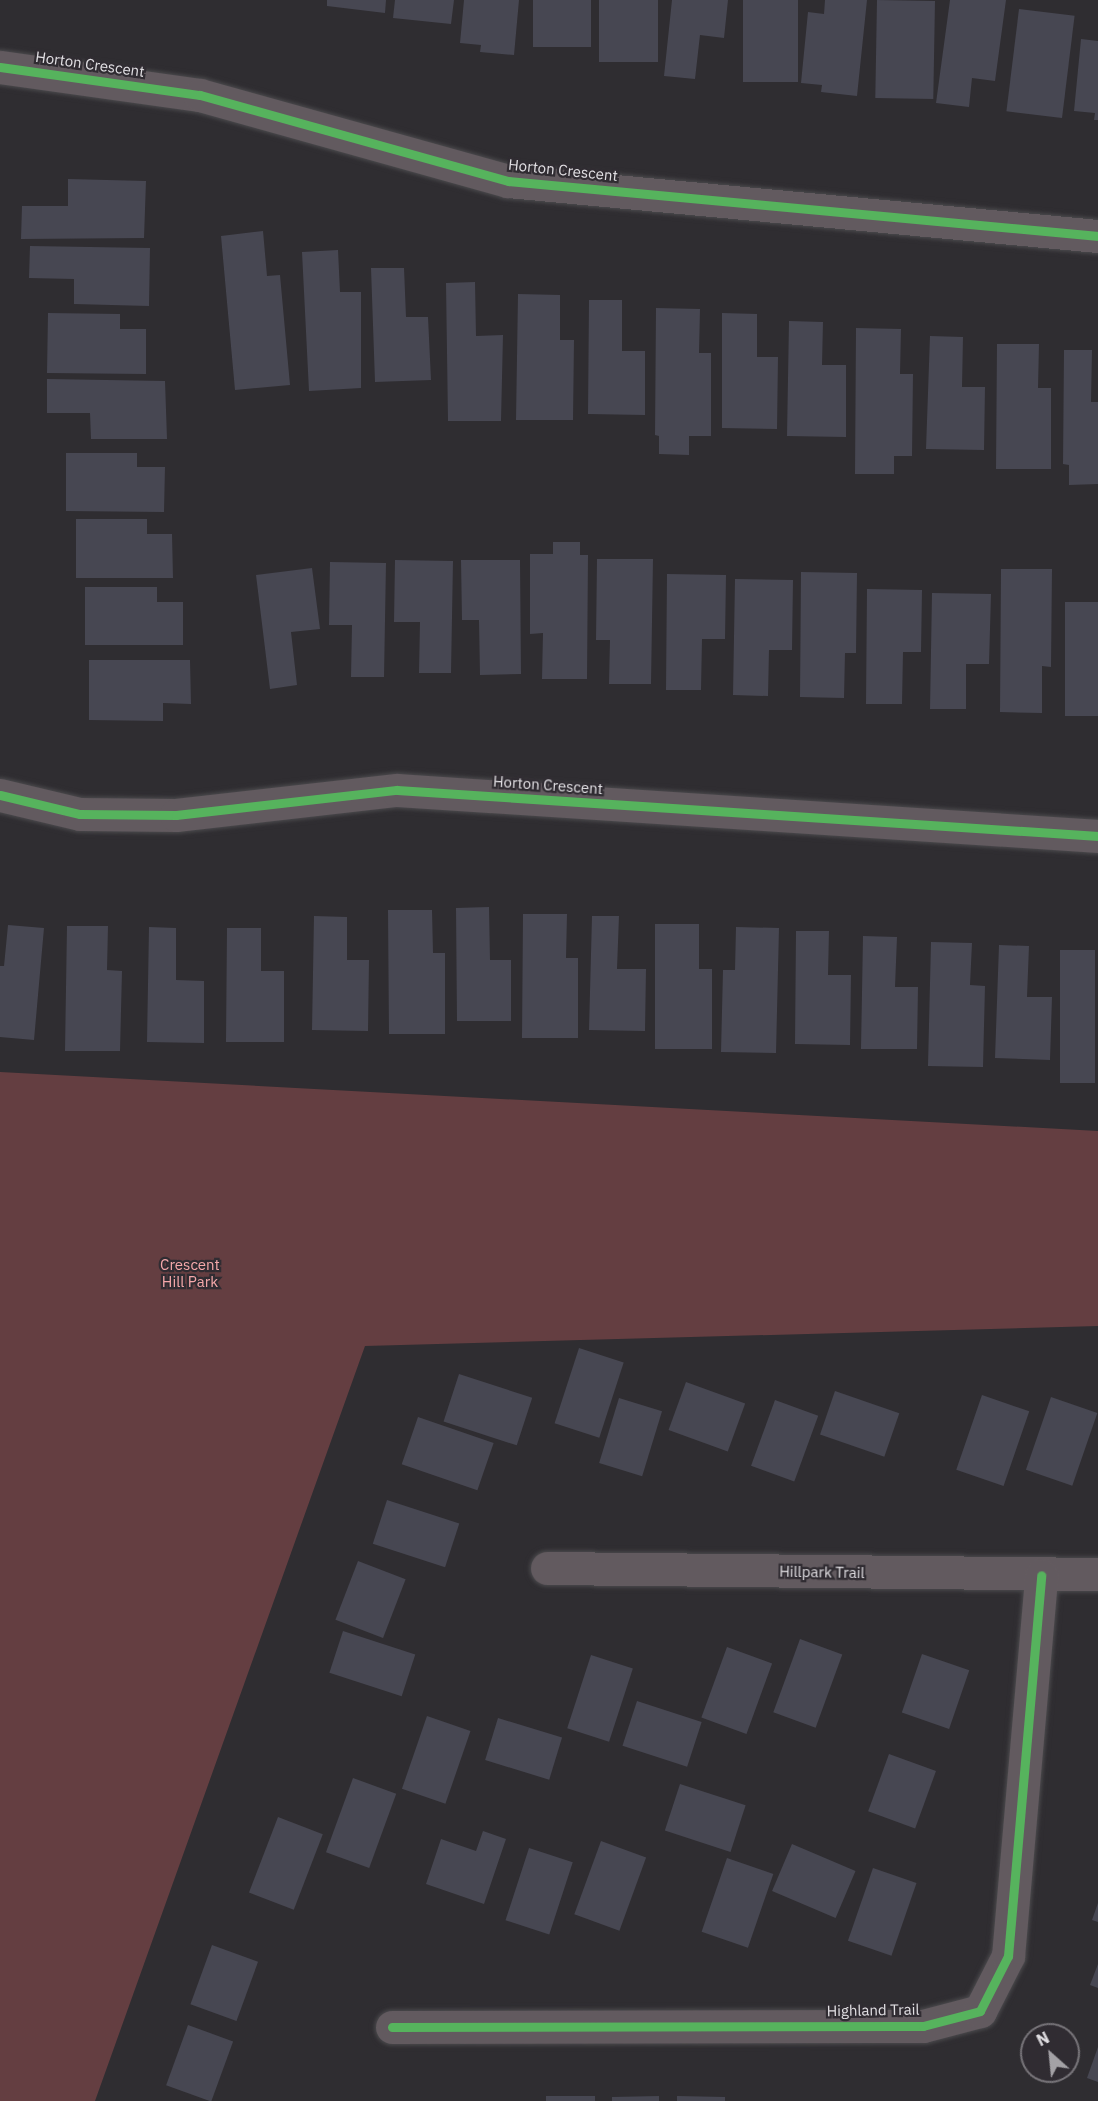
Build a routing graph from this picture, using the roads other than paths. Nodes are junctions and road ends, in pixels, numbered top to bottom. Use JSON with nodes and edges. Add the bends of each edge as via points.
{"nodes":[{"id":1,"x":0,"y":67,"type":"edge"},
{"id":2,"x":1098,"y":236,"type":"edge"},
{"id":3,"x":0,"y":795,"type":"edge"},
{"id":4,"x":1098,"y":836,"type":"edge"},
{"id":5,"x":547,"y":1568,"type":"dead end"},
{"id":6,"x":1098,"y":1574,"type":"edge"},
{"id":7,"x":1041,"y":1575,"type":"junction"},
{"id":8,"x":392,"y":2027,"type":"dead end"}],
"edges":[{"from":1,"to":2,"type":"street","name":"Horton Crescent","via":[[200,95],[508,181]]},
{"from":3,"to":4,"type":"street","name":"Horton Crescent","via":[[80,814],[176,815],[397,790]]},
{"from":5,"to":7,"type":"street","name":"Hillpark Trail"},
{"from":6,"to":7,"type":"street","name":"Hillpark Trail"},
{"from":7,"to":8,"type":"street","name":"Highland Trail","via":[[1008,1956],[980,2011],[923,2026]]}]}
